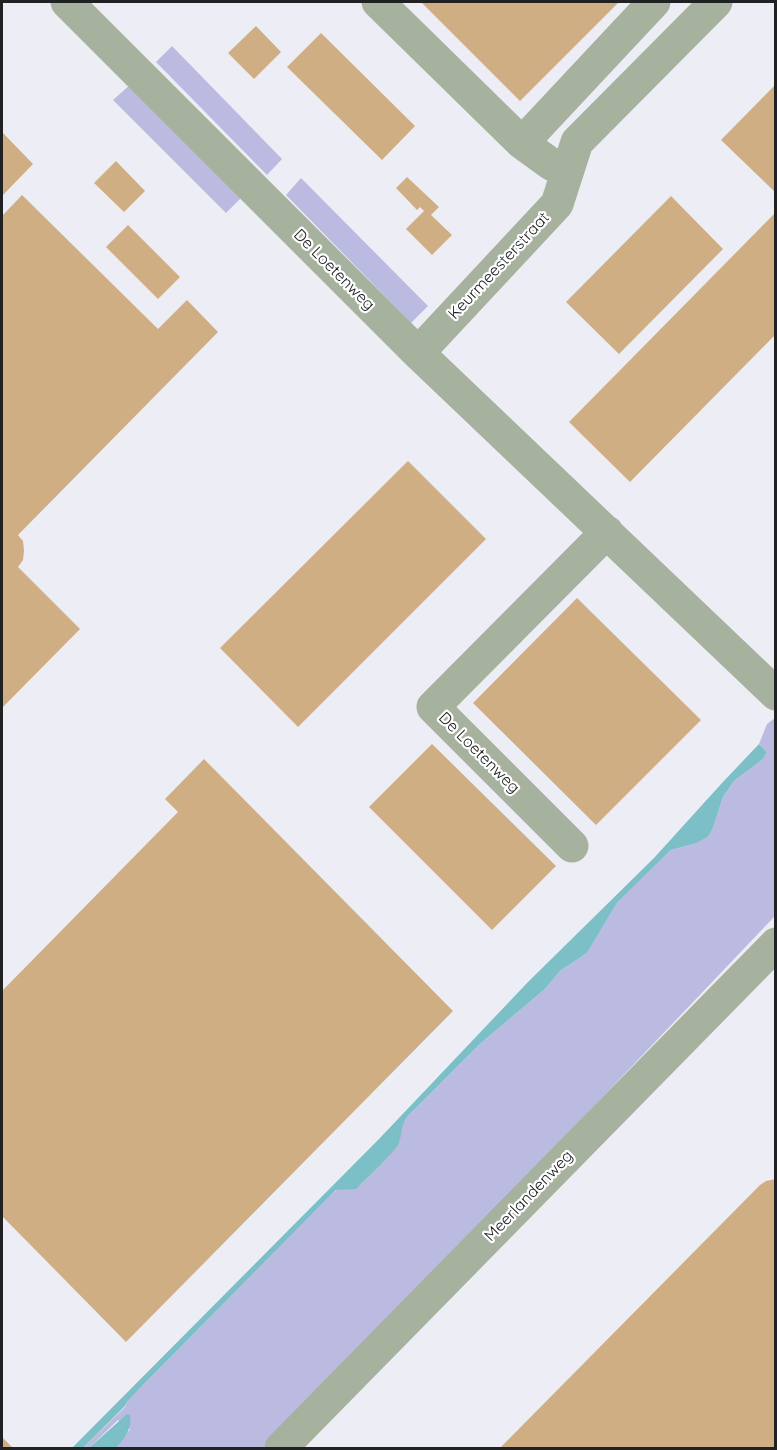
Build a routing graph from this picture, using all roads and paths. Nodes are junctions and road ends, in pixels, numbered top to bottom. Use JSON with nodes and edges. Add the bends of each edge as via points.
{"nodes":[{"id":1,"x":67,"y":2,"type":"edge"},
{"id":2,"x":378,"y":2,"type":"edge"},
{"id":3,"x":654,"y":2,"type":"edge"},
{"id":4,"x":695,"y":9,"type":"edge"},
{"id":5,"x":522,"y":143,"type":"junction"},
{"id":6,"x":566,"y":171,"type":"junction"},
{"id":7,"x":418,"y":353,"type":"junction"},
{"id":8,"x":607,"y":532,"type":"junction"},
{"id":9,"x":776,"y":694,"type":"edge"},
{"id":10,"x":572,"y":846,"type":"dead end"},
{"id":11,"x":776,"y":944,"type":"edge"},
{"id":12,"x":281,"y":1449,"type":"edge"}],
"edges":[{"from":1,"to":7,"type":"street","name":"De Loetenweg"},
{"from":2,"to":5,"type":"street"},
{"from":3,"to":5,"type":"street"},
{"from":4,"to":6,"type":"street","name":"Keurmeesterstraat","via":[[577,142]]},
{"from":5,"to":6,"type":"street"},
{"from":6,"to":7,"type":"street","name":"Keurmeesterstraat","via":[[557,204]]},
{"from":7,"to":8,"type":"street","name":"De Loetenweg"},
{"from":8,"to":9,"type":"street","name":"De Loetenweg"},
{"from":8,"to":10,"type":"street","name":"De Loetenweg","via":[[433,707]]},
{"from":11,"to":12,"type":"street","name":"Meerlandenweg"}]}
